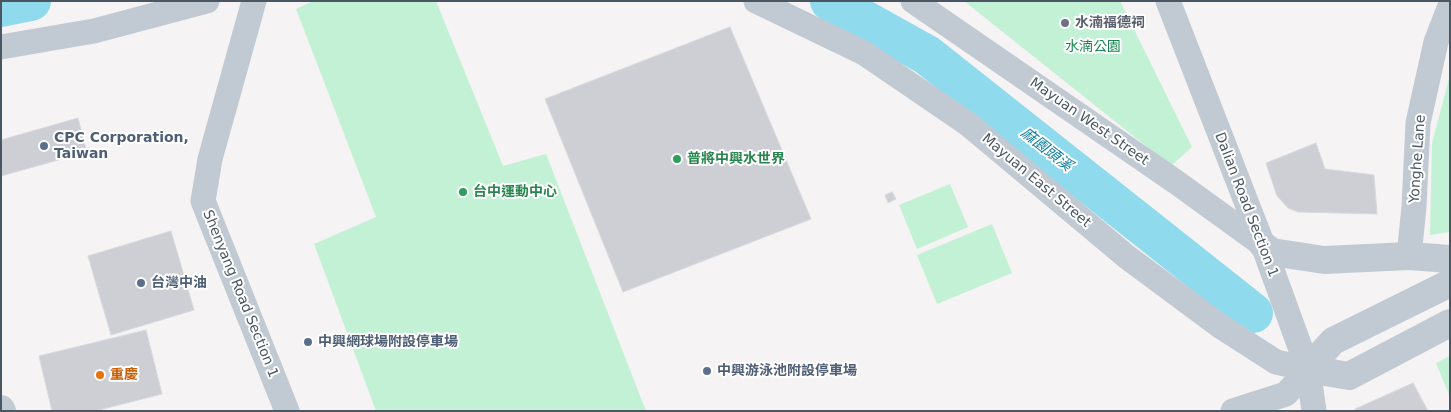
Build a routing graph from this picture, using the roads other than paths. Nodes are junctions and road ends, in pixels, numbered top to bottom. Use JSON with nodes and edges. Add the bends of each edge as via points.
{"nodes":[{"id":1,"x":207,"y":1,"type":"edge"},
{"id":2,"x":254,"y":1,"type":"edge"},
{"id":3,"x":756,"y":1,"type":"edge"},
{"id":4,"x":913,"y":1,"type":"edge"},
{"id":5,"x":1168,"y":1,"type":"edge"},
{"id":6,"x":1450,"y":6,"type":"edge"},
{"id":7,"x":1,"y":47,"type":"edge"},
{"id":8,"x":1263,"y":245,"type":"junction"},
{"id":9,"x":1409,"y":256,"type":"junction"},
{"id":10,"x":1450,"y":260,"type":"edge"},
{"id":11,"x":1450,"y":283,"type":"edge"},
{"id":12,"x":1450,"y":323,"type":"edge"},
{"id":13,"x":1308,"y":369,"type":"junction"},
{"id":14,"x":287,"y":411,"type":"edge"},
{"id":15,"x":1233,"y":411,"type":"edge"},
{"id":16,"x":1314,"y":411,"type":"edge"}],
"edges":[{"from":1,"to":7,"type":"street","via":[[94,31]]},
{"from":2,"to":14,"type":"street","name":"Shenyang Road Section 1","via":[[210,159],[203,202]]},
{"from":3,"to":13,"type":"street","name":"Mayuan East Street","via":[[864,53],[968,124],[1127,257],[1220,326],[1276,362]]},
{"from":4,"to":8,"type":"street","name":"Mayuan West Street"},
{"from":5,"to":8,"type":"street","name":"Dalian Road Section 1"},
{"from":6,"to":9,"type":"street","name":"Yonghe Lane","via":[[1436,42],[1418,122]]},
{"from":8,"to":9,"type":"street","via":[[1272,252],[1324,260]]},
{"from":8,"to":13,"type":"street","name":"Dalian Road Section 1"},
{"from":9,"to":10,"type":"street"},
{"from":11,"to":13,"type":"street","via":[[1333,342]]},
{"from":12,"to":13,"type":"street","via":[[1349,376]]},
{"from":13,"to":15,"type":"street","via":[[1286,394]]},
{"from":13,"to":16,"type":"street","name":"Dalian Road Section 1"}]}
